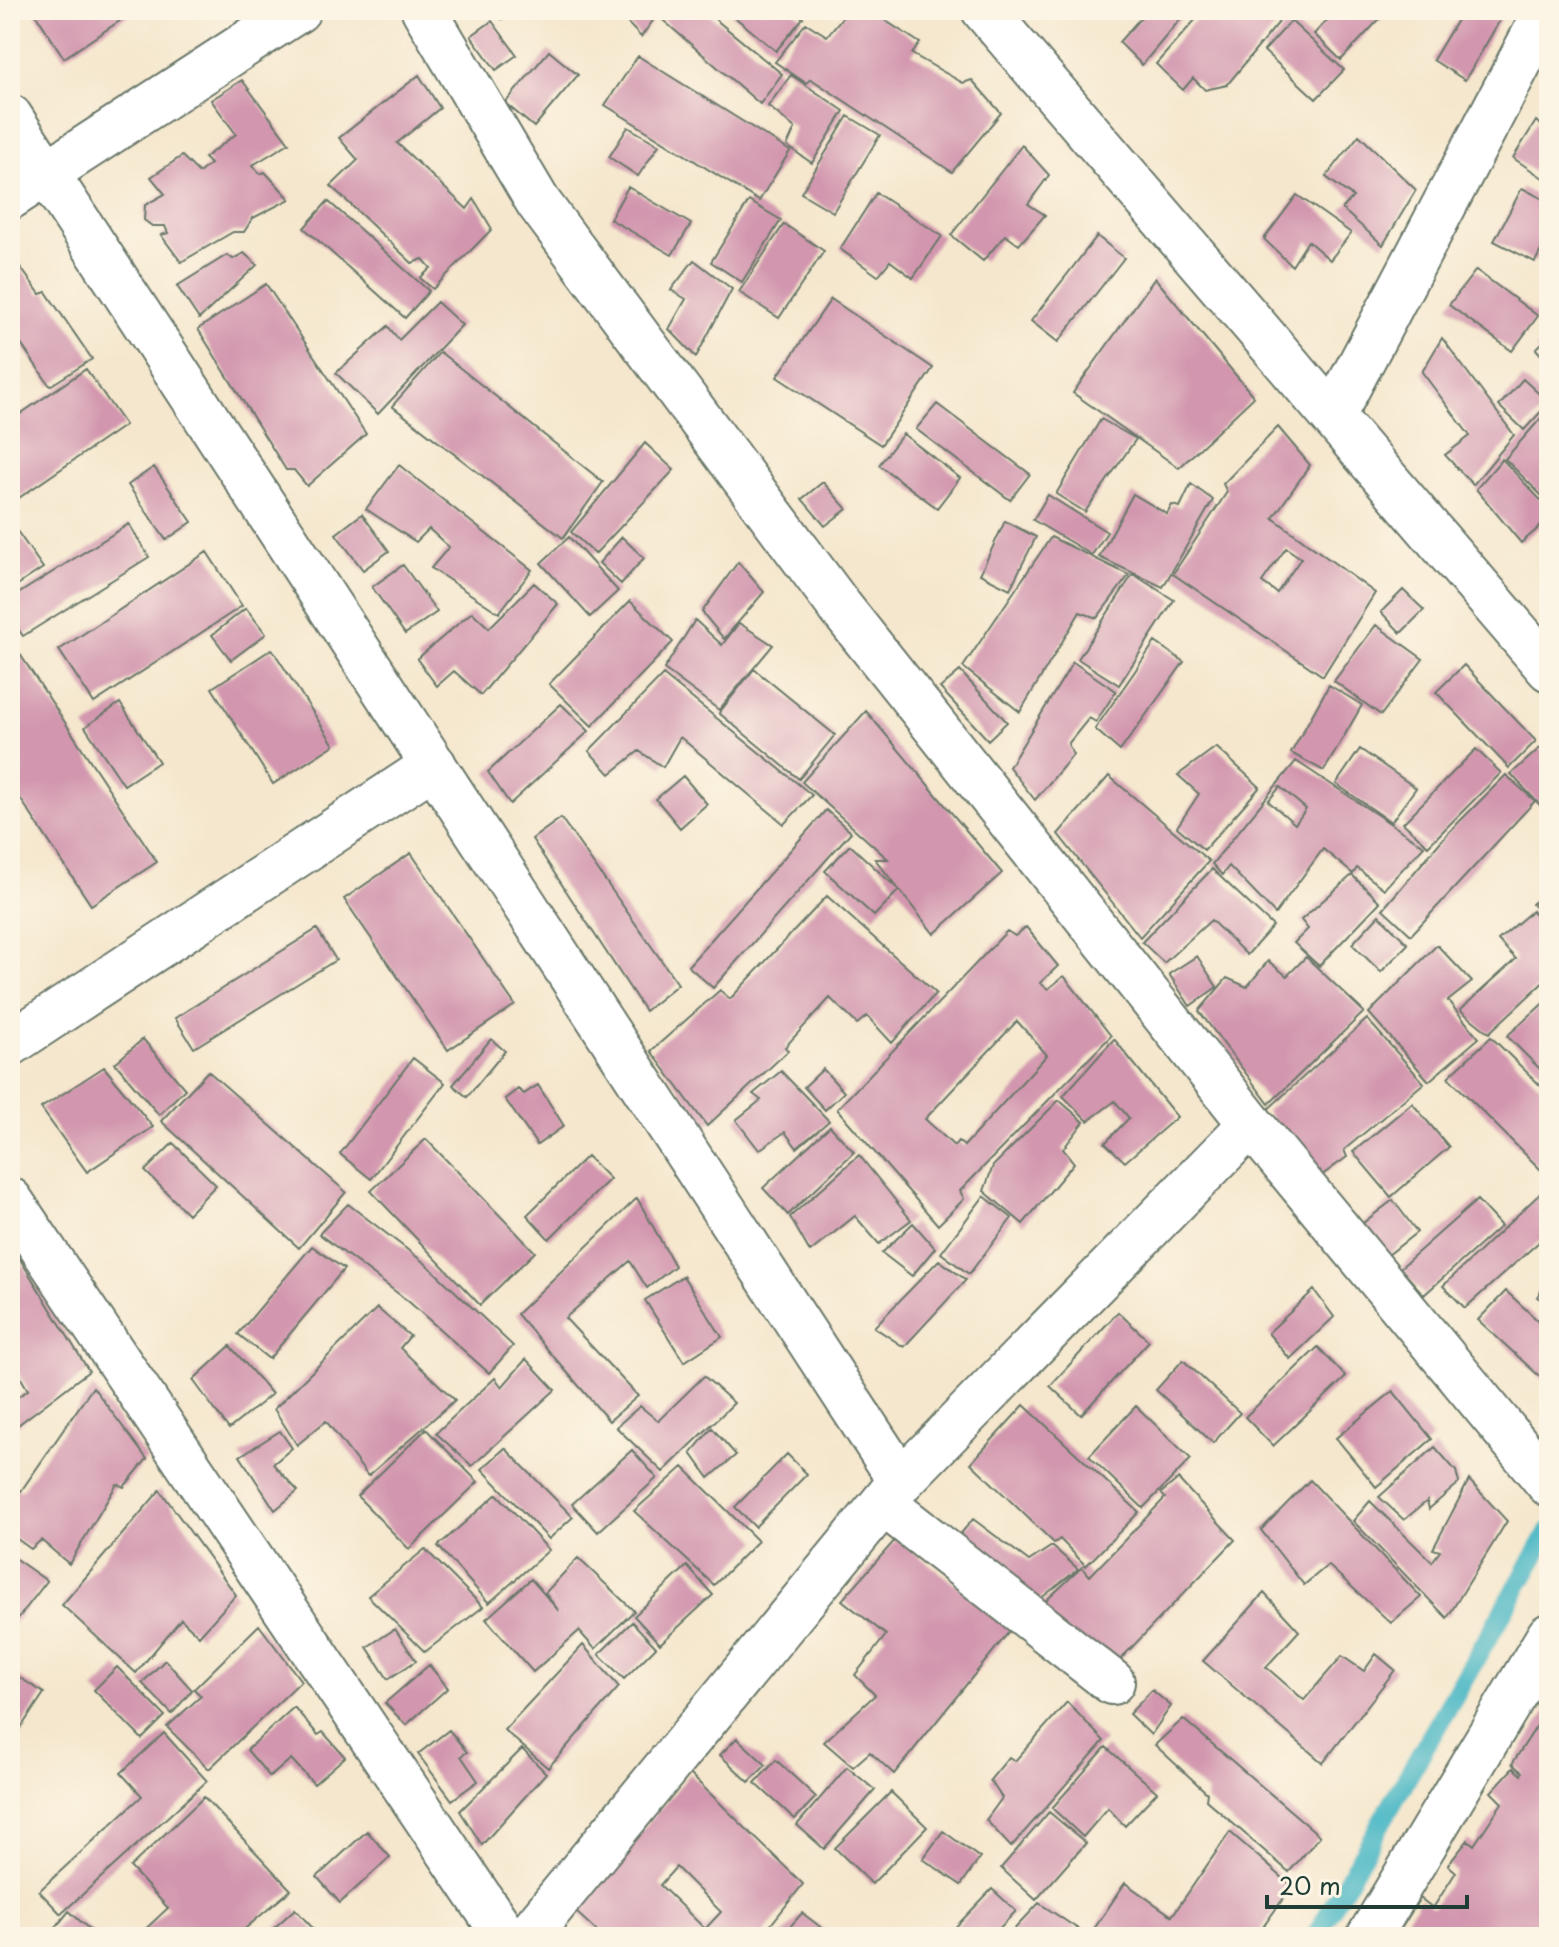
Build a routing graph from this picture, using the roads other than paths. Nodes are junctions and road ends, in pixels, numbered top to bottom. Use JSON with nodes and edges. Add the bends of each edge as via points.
{"nodes":[{"id":1,"x":298,"y":10,"type":"edge"},
{"id":2,"x":424,"y":10,"type":"edge"},
{"id":3,"x":984,"y":10,"type":"edge"},
{"id":4,"x":1547,"y":10,"type":"edge"},
{"id":5,"x":10,"y":117,"type":"edge"},
{"id":6,"x":47,"y":173,"type":"junction"},
{"id":7,"x":10,"y":197,"type":"edge"},
{"id":8,"x":1333,"y":416,"type":"junction"},
{"id":9,"x":1549,"y":669,"type":"edge"},
{"id":10,"x":434,"y":765,"type":"junction"},
{"id":11,"x":10,"y":1044,"type":"edge"},
{"id":12,"x":1251,"y":1124,"type":"junction"},
{"id":13,"x":10,"y":1200,"type":"edge"},
{"id":14,"x":1549,"y":1484,"type":"edge"},
{"id":15,"x":893,"y":1492,"type":"junction"},
{"id":16,"x":1549,"y":1636,"type":"edge"},
{"id":17,"x":1112,"y":1682,"type":"dead end"},
{"id":18,"x":506,"y":1937,"type":"edge"},
{"id":19,"x":527,"y":1937,"type":"edge"},
{"id":20,"x":1369,"y":1937,"type":"edge"}],
"edges":[{"from":1,"to":6,"type":"street"},
{"from":2,"to":12,"type":"street","via":[[547,214],[840,607]]},
{"from":3,"to":8,"type":"street"},
{"from":4,"to":8,"type":"street"},
{"from":5,"to":6,"type":"street"},
{"from":6,"to":7,"type":"street"},
{"from":6,"to":10,"type":"street"},
{"from":8,"to":9,"type":"street"},
{"from":10,"to":11,"type":"street"},
{"from":10,"to":15,"type":"street"},
{"from":12,"to":14,"type":"street"},
{"from":12,"to":15,"type":"street"},
{"from":13,"to":18,"type":"street"},
{"from":15,"to":17,"type":"street"},
{"from":15,"to":19,"type":"street"},
{"from":16,"to":20,"type":"street"}]}
